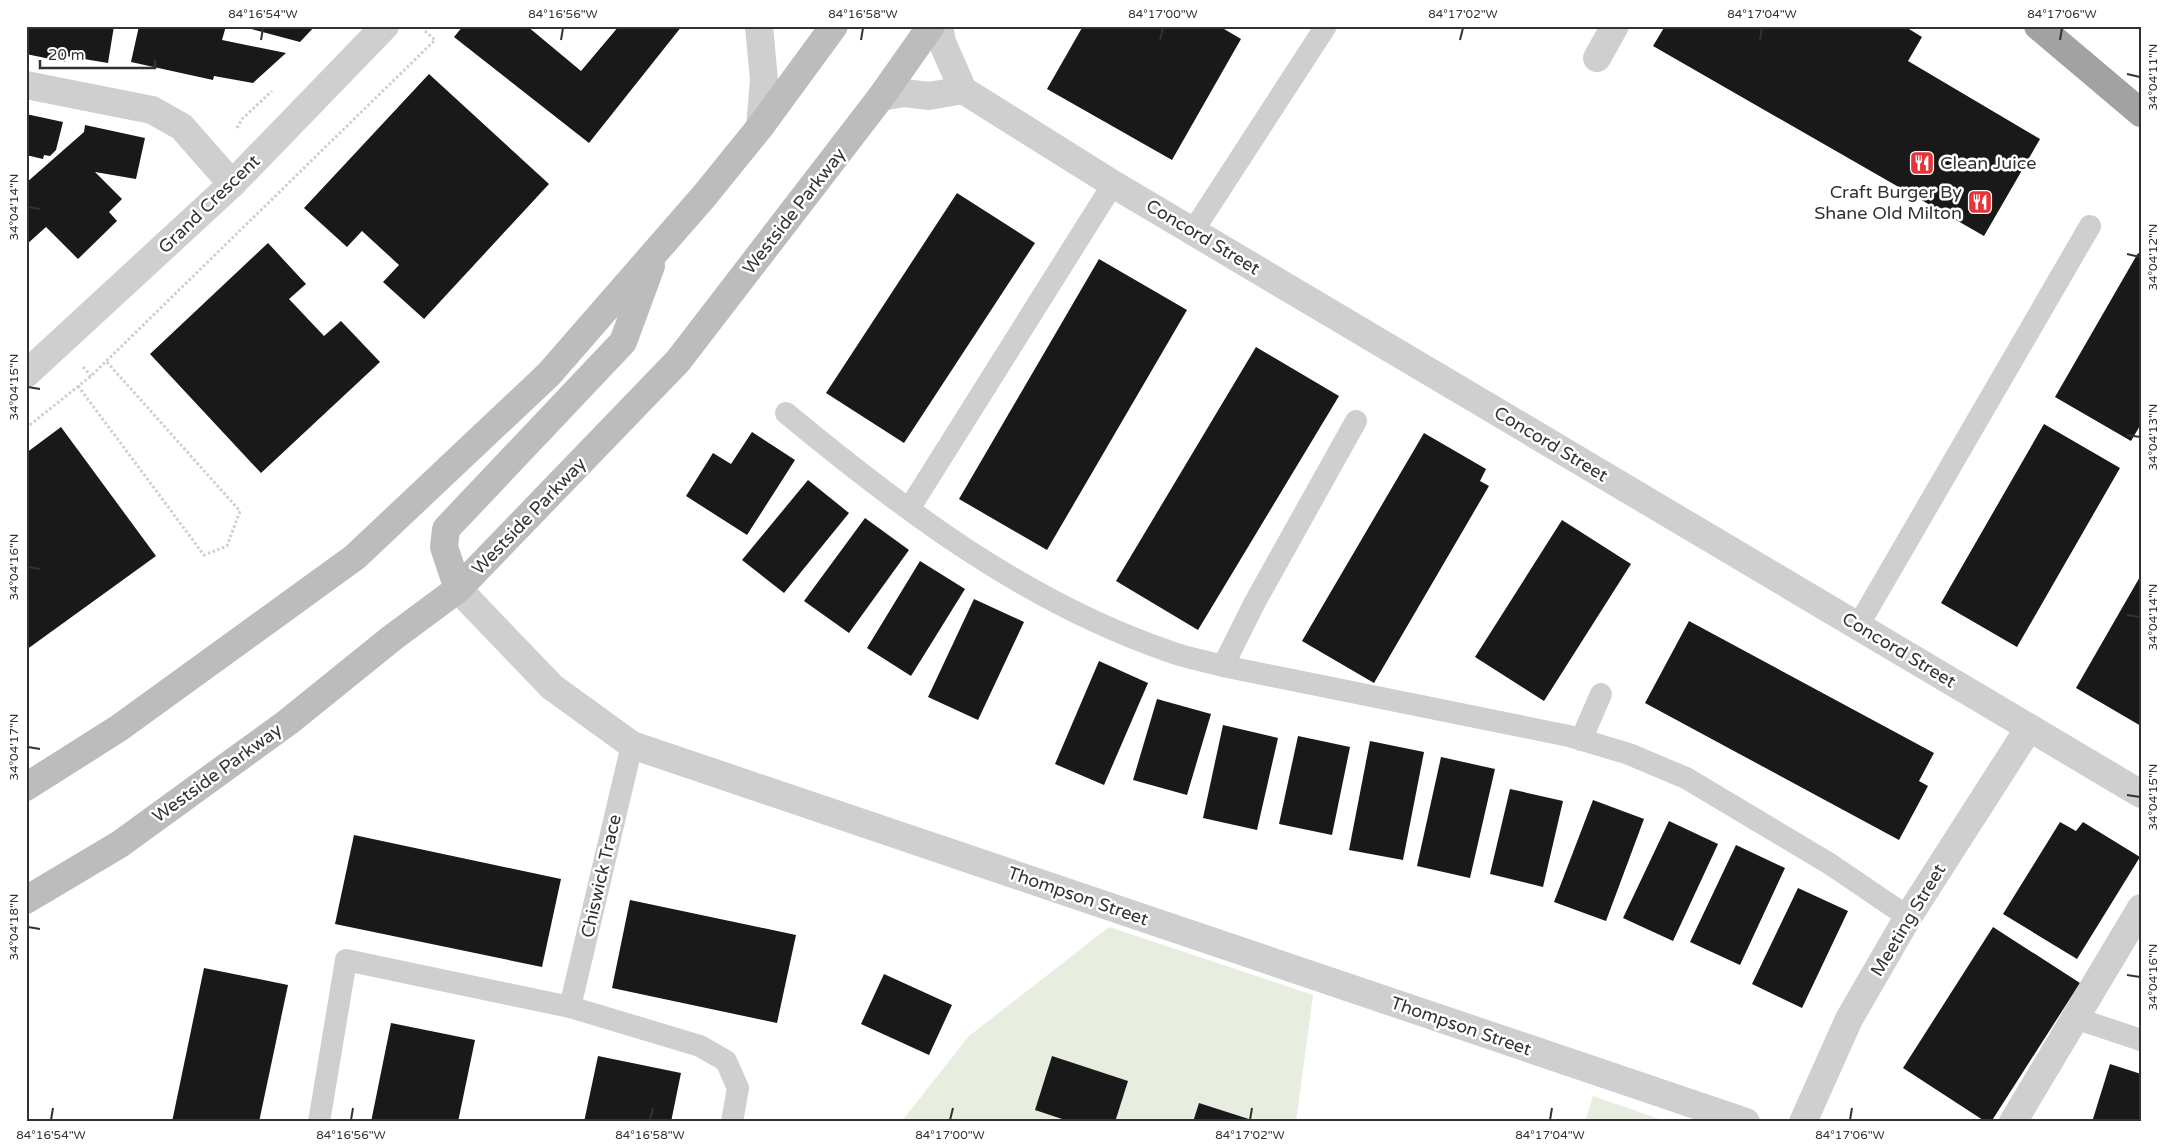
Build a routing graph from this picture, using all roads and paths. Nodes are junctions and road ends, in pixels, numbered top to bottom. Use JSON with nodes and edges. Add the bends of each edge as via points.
{"nodes":[{"id":1,"x":384,"y":26,"type":"edge"},
{"id":2,"x":427,"y":26,"type":"edge"},
{"id":3,"x":759,"y":26,"type":"edge"},
{"id":4,"x":834,"y":26,"type":"edge"},
{"id":5,"x":931,"y":26,"type":"edge"},
{"id":6,"x":939,"y":26,"type":"edge"},
{"id":7,"x":1326,"y":26,"type":"edge"},
{"id":8,"x":1615,"y":26,"type":"edge"},
{"id":9,"x":2038,"y":26,"type":"edge"},
{"id":10,"x":1597,"y":58,"type":"dead end"},
{"id":11,"x":26,"y":85,"type":"edge"},
{"id":12,"x":962,"y":90,"type":"junction"},
{"id":13,"x":881,"y":97,"type":"junction"},
{"id":14,"x":2141,"y":113,"type":"edge"},
{"id":15,"x":760,"y":127,"type":"junction"},
{"id":16,"x":232,"y":184,"type":"junction"},
{"id":17,"x":1113,"y":184,"type":"junction"},
{"id":18,"x":2090,"y":226,"type":"dead end"},
{"id":19,"x":1193,"y":231,"type":"junction"},
{"id":20,"x":656,"y":250,"type":"junction"},
{"id":21,"x":106,"y":362,"type":"junction"},
{"id":22,"x":26,"y":374,"type":"edge"},
{"id":23,"x":78,"y":386,"type":"junction"},
{"id":24,"x":786,"y":413,"type":"dead end"},
{"id":25,"x":1356,"y":421,"type":"dead end"},
{"id":26,"x":26,"y":428,"type":"edge"},
{"id":27,"x":909,"y":509,"type":"junction"},
{"id":28,"x":458,"y":589,"type":"junction"},
{"id":29,"x":1858,"y":626,"type":"junction"},
{"id":30,"x":1223,"y":666,"type":"junction"},
{"id":31,"x":1601,"y":694,"type":"dead end"},
{"id":32,"x":2029,"y":728,"type":"junction"},
{"id":33,"x":1580,"y":740,"type":"junction"},
{"id":34,"x":632,"y":745,"type":"junction"},
{"id":35,"x":26,"y":787,"type":"edge"},
{"id":36,"x":2141,"y":794,"type":"edge"},
{"id":37,"x":26,"y":900,"type":"edge"},
{"id":38,"x":2141,"y":908,"type":"edge"},
{"id":39,"x":1908,"y":917,"type":"junction"},
{"id":40,"x":570,"y":1008,"type":"junction"},
{"id":41,"x":2075,"y":1018,"type":"junction"},
{"id":42,"x":2141,"y":1040,"type":"edge"},
{"id":43,"x":319,"y":1122,"type":"edge"},
{"id":44,"x":732,"y":1122,"type":"edge"},
{"id":45,"x":1746,"y":1122,"type":"edge"},
{"id":46,"x":1803,"y":1122,"type":"edge"},
{"id":47,"x":2013,"y":1122,"type":"edge"}],
"edges":[{"from":1,"to":16,"type":"street","name":"Grand Crescent"},
{"from":2,"to":21,"type":"path","via":[[425,31],[435,40]]},
{"from":3,"to":15,"type":"street","via":[[764,80]]},
{"from":4,"to":15,"type":"main road"},
{"from":5,"to":13,"type":"main road","name":"Westside Parkway"},
{"from":6,"to":12,"type":"street","via":[[942,42]]},
{"from":7,"to":19,"type":"lane"},
{"from":8,"to":10,"type":"street"},
{"from":9,"to":14,"type":"highway"},
{"from":11,"to":16,"type":"street","via":[[152,110],[182,127]]},
{"from":12,"to":13,"type":"street","via":[[929,96],[904,93]]},
{"from":12,"to":17,"type":"street","name":"Concord Street"},
{"from":13,"to":28,"type":"main road","name":"Westside Parkway","via":[[678,361]]},
{"from":15,"to":20,"type":"main road"},
{"from":16,"to":22,"type":"street","name":"Grand Crescent"},
{"from":17,"to":19,"type":"street","name":"Concord Street"},
{"from":17,"to":27,"type":"lane"},
{"from":18,"to":29,"type":"lane"},
{"from":19,"to":29,"type":"street","name":"Concord Street"},
{"from":20,"to":28,"type":"main road","via":[[623,342],[446,529],[444,547]]},
{"from":20,"to":35,"type":"main road","via":[[549,374],[355,557],[119,728]]},
{"from":21,"to":23,"type":"path"},
{"from":21,"to":23,"type":"path","via":[[240,511],[227,546],[204,555]]},
{"from":23,"to":26,"type":"path"},
{"from":24,"to":27,"type":"lane","via":[[861,475]]},
{"from":25,"to":30,"type":"lane"},
{"from":27,"to":30,"type":"lane","via":[[989,564],[1064,607],[1169,652]]},
{"from":28,"to":34,"type":"street","name":"Thompson Street","via":[[552,688]]},
{"from":28,"to":37,"type":"main road","name":"Westside Parkway","via":[[288,722],[128,838]]},
{"from":29,"to":32,"type":"street","name":"Concord Street"},
{"from":30,"to":33,"type":"lane"},
{"from":31,"to":33,"type":"lane"},
{"from":32,"to":36,"type":"street","name":"Concord Street"},
{"from":32,"to":39,"type":"street","name":"Meeting Street"},
{"from":33,"to":39,"type":"lane","via":[[1630,754],[1686,778],[1830,864]]},
{"from":34,"to":40,"type":"lane","name":"Chiswick Trace"},
{"from":34,"to":45,"type":"street","name":"Thompson Street"},
{"from":38,"to":41,"type":"street"},
{"from":39,"to":46,"type":"street","name":"Meeting Street","via":[[1849,1020]]},
{"from":40,"to":43,"type":"lane","via":[[346,960]]},
{"from":40,"to":44,"type":"lane","via":[[700,1046],[726,1061],[738,1088]]},
{"from":41,"to":42,"type":"lane"},
{"from":41,"to":47,"type":"street"}]}
